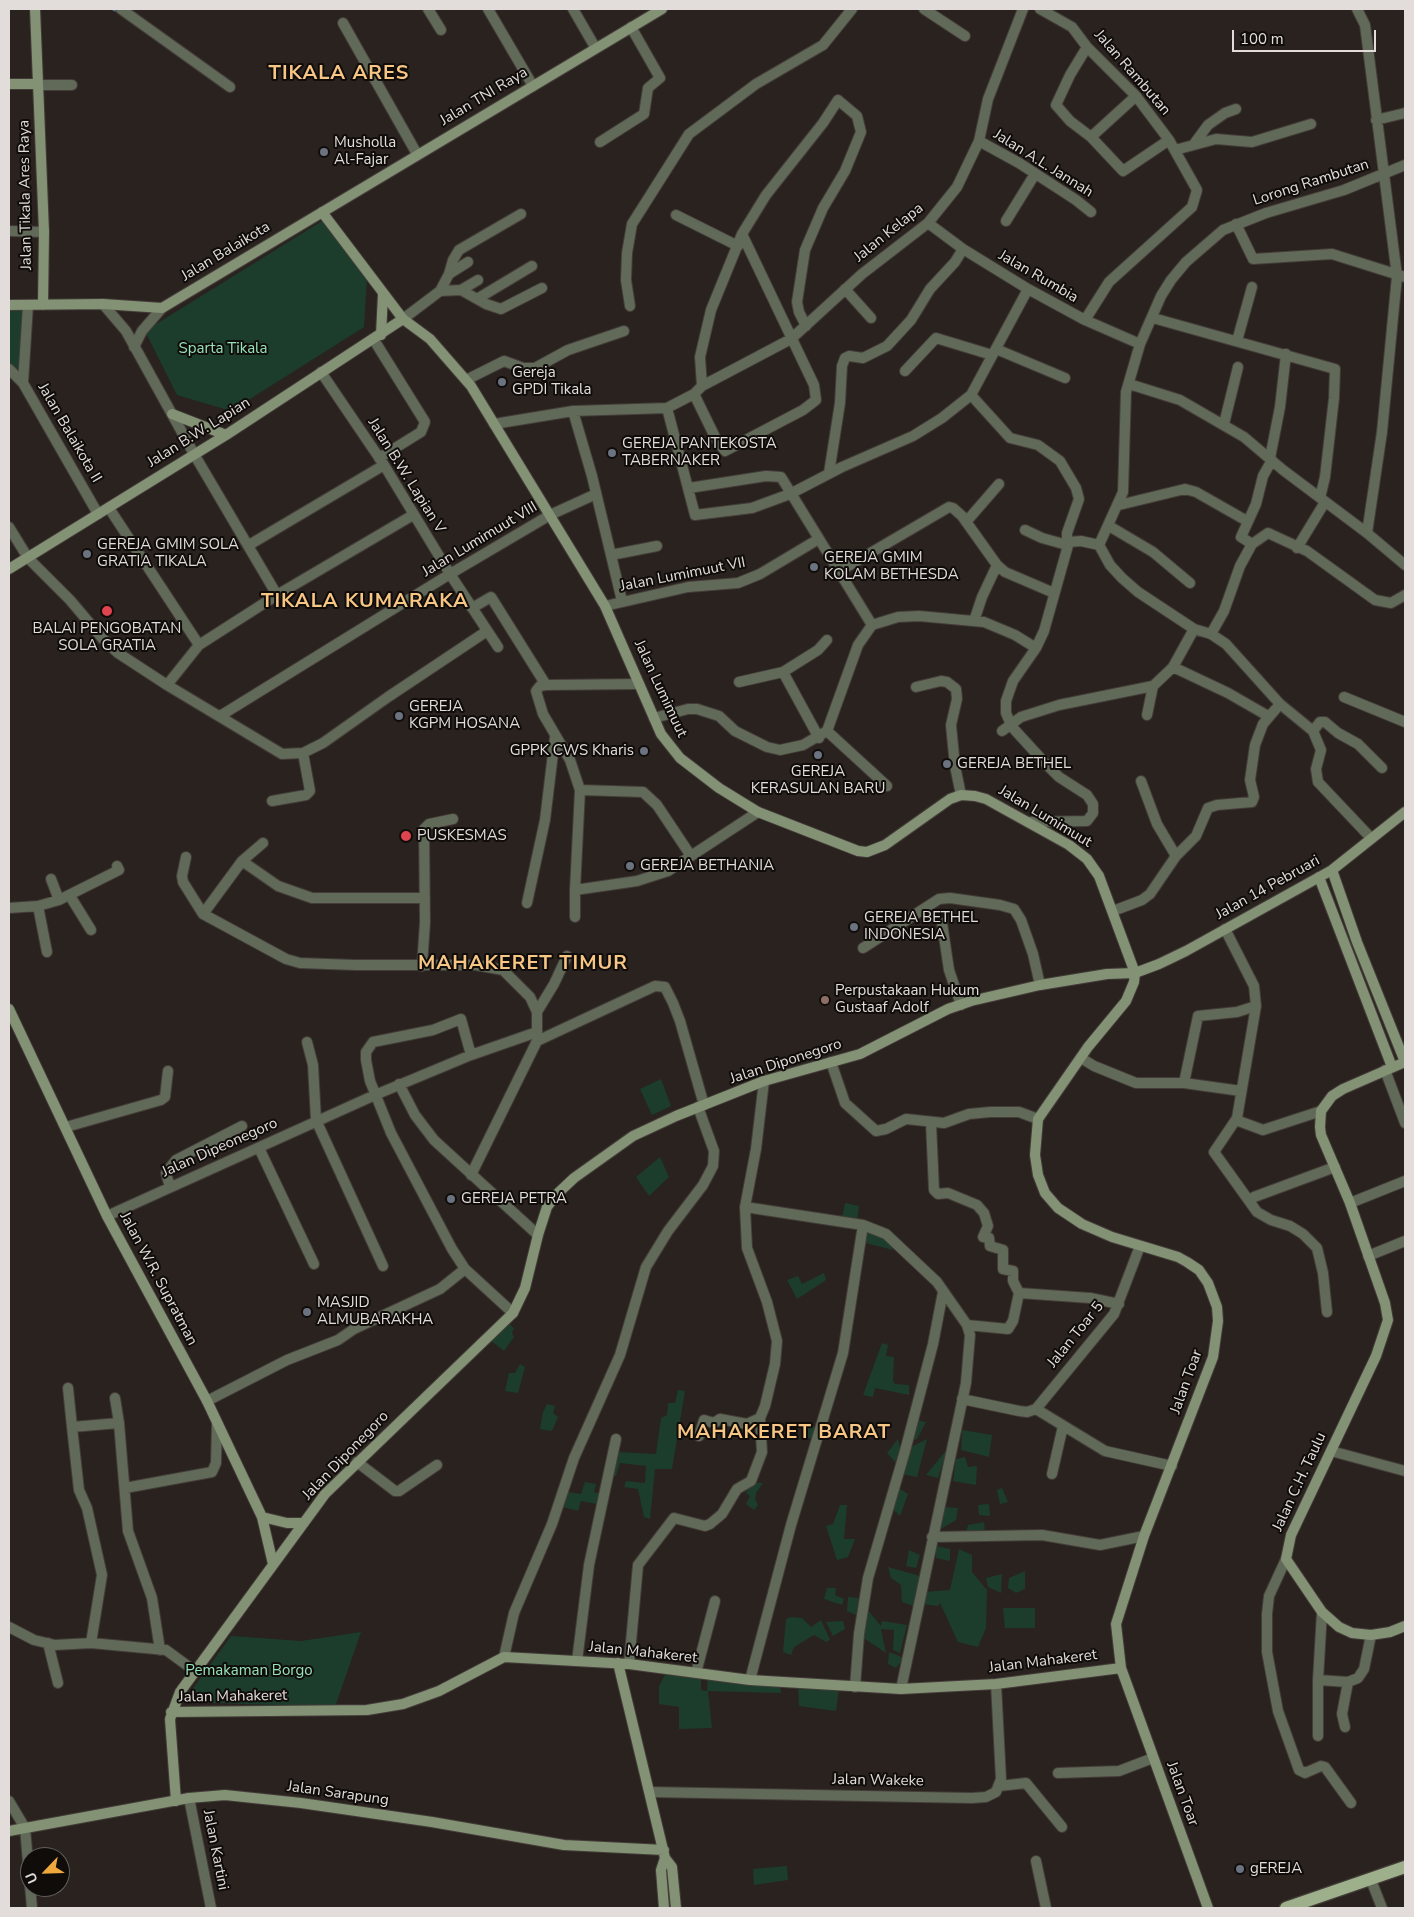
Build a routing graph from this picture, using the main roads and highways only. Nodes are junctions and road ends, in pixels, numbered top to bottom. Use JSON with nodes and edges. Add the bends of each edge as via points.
{"nodes":[{"id":1,"x":1405,"y":1867,"type":"edge"},
{"id":2,"x":1286,"y":1908,"type":"edge"}],
"edges":[{"from":1,"to":2,"type":"main road"}]}
